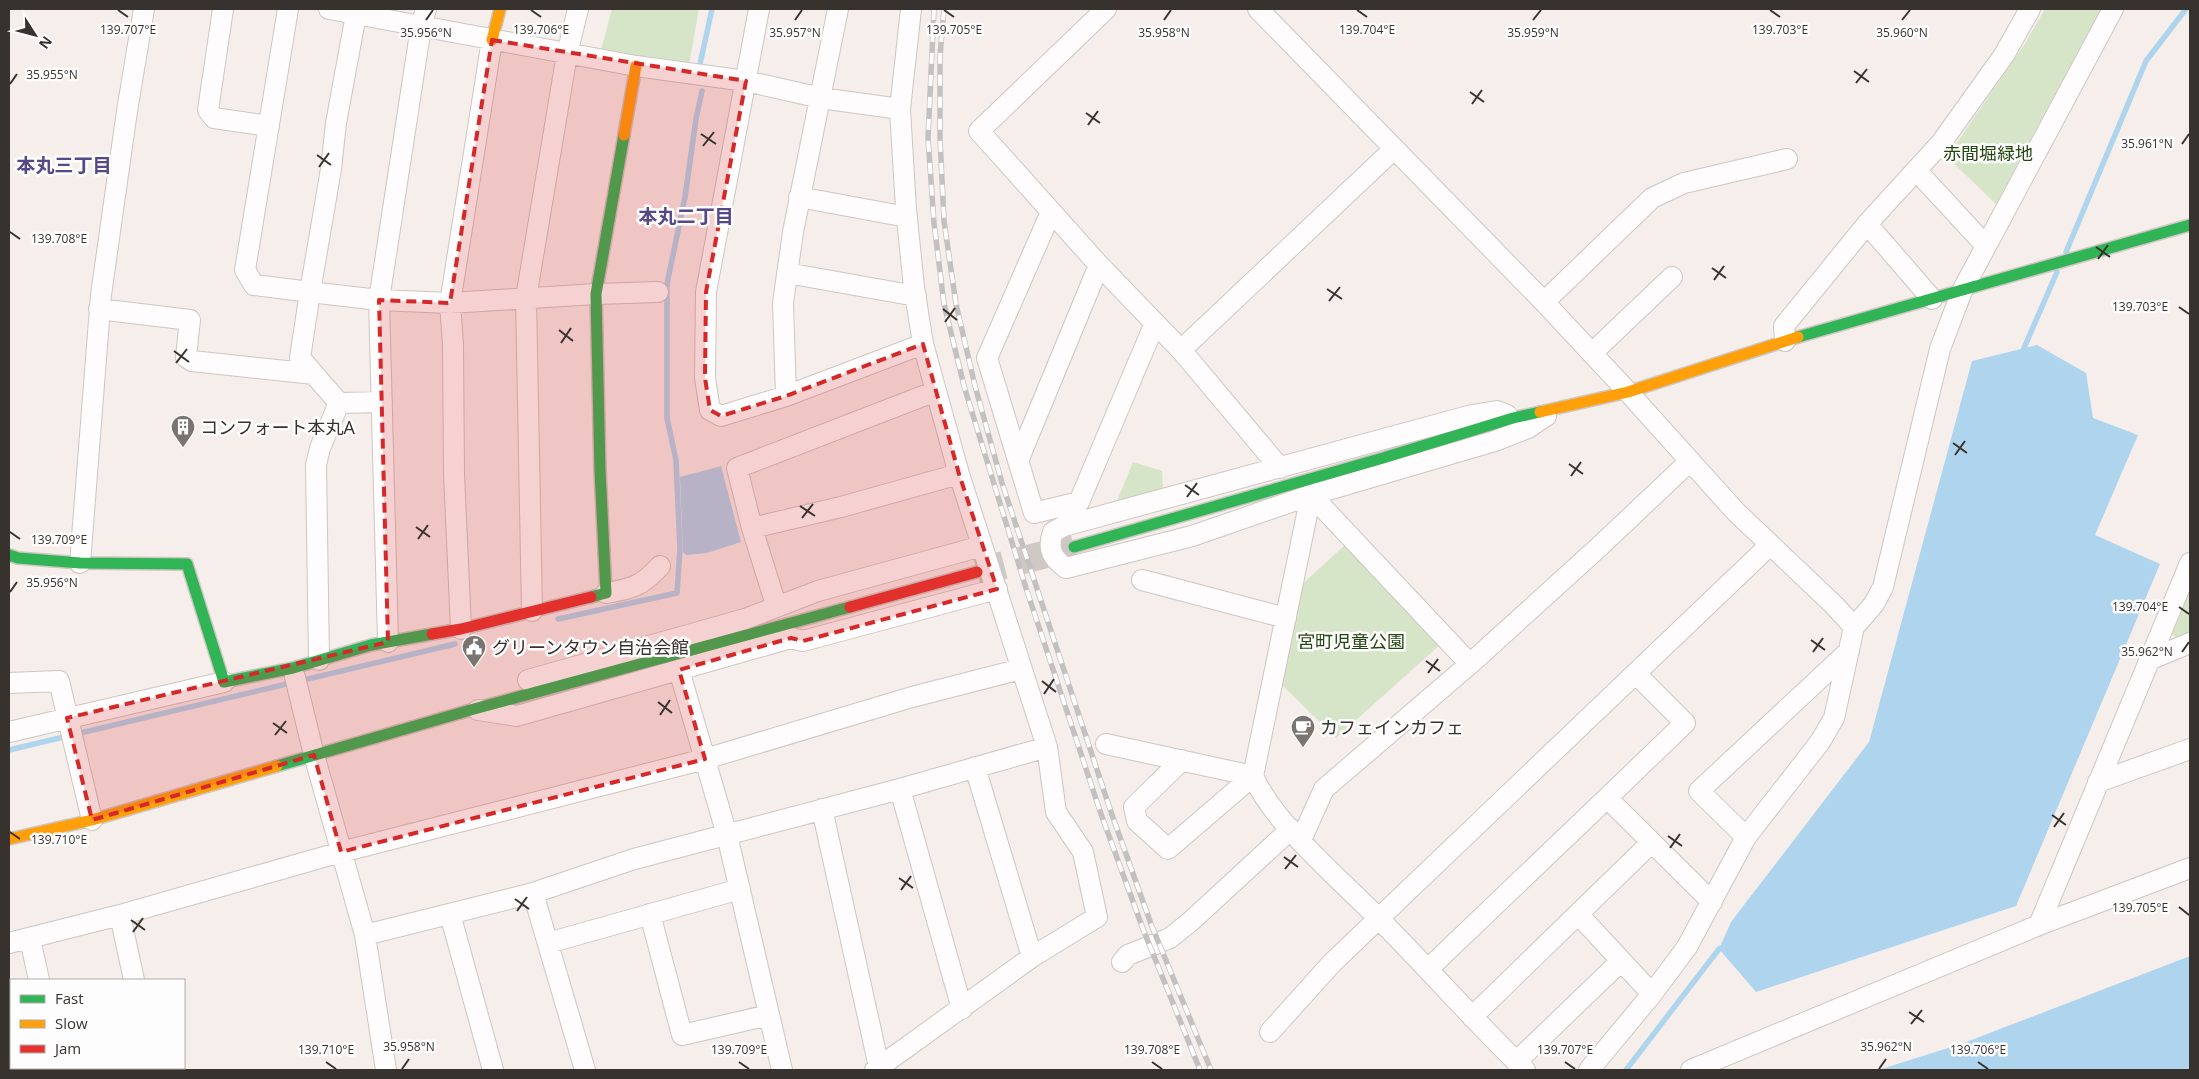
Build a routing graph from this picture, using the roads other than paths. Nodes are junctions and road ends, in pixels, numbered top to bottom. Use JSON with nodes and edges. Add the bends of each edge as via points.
{"nodes":[{"id":1,"x":144,"y":9,"type":"edge"},
{"id":2,"x":223,"y":9,"type":"edge"},
{"id":3,"x":288,"y":9,"type":"edge"},
{"id":4,"x":329,"y":9,"type":"edge"},
{"id":5,"x":500,"y":9,"type":"edge"},
{"id":6,"x":578,"y":9,"type":"edge"},
{"id":7,"x":759,"y":9,"type":"edge"},
{"id":8,"x":838,"y":9,"type":"edge"},
{"id":9,"x":910,"y":9,"type":"edge"},
{"id":10,"x":1106,"y":9,"type":"edge"},
{"id":11,"x":1258,"y":9,"type":"edge"},
{"id":12,"x":2030,"y":9,"type":"edge"},
{"id":13,"x":2113,"y":9,"type":"edge"},
{"id":14,"x":357,"y":12,"type":"edge"},
{"id":15,"x":424,"y":18,"type":"edge"},
{"id":16,"x":492,"y":40,"type":"junction"},
{"id":17,"x":567,"y":54,"type":"junction"},
{"id":18,"x":636,"y":66,"type":"junction"},
{"id":19,"x":746,"y":81,"type":"junction"},
{"id":20,"x":821,"y":98,"type":"junction"},
{"id":21,"x":900,"y":109,"type":"junction"},
{"id":22,"x":269,"y":126,"type":"junction"},
{"id":23,"x":1394,"y":149,"type":"junction"},
{"id":24,"x":1787,"y":158,"type":"dead end"},
{"id":25,"x":1916,"y":170,"type":"junction"},
{"id":26,"x":800,"y":197,"type":"junction"},
{"id":27,"x":1051,"y":212,"type":"junction"},
{"id":28,"x":907,"y":217,"type":"junction"},
{"id":29,"x":1867,"y":224,"type":"junction"},
{"id":30,"x":2190,"y":225,"type":"edge"},
{"id":31,"x":1986,"y":246,"type":"junction"},
{"id":32,"x":1099,"y":265,"type":"junction"},
{"id":33,"x":787,"y":272,"type":"junction"},
{"id":34,"x":1672,"y":277,"type":"dead end"},
{"id":35,"x":310,"y":292,"type":"junction"},
{"id":36,"x":658,"y":292,"type":"dead end"},
{"id":37,"x":1962,"y":292,"type":"junction"},
{"id":38,"x":596,"y":294,"type":"junction"},
{"id":39,"x":916,"y":296,"type":"junction"},
{"id":40,"x":526,"y":298,"type":"junction"},
{"id":41,"x":1932,"y":299,"type":"junction"},
{"id":42,"x":379,"y":300,"type":"junction"},
{"id":43,"x":1544,"y":302,"type":"junction"},
{"id":44,"x":450,"y":303,"type":"junction"},
{"id":45,"x":99,"y":309,"type":"junction"},
{"id":46,"x":1155,"y":324,"type":"junction"},
{"id":47,"x":1786,"y":341,"type":"junction"},
{"id":48,"x":924,"y":344,"type":"junction"},
{"id":49,"x":1181,"y":350,"type":"junction"},
{"id":50,"x":1592,"y":353,"type":"junction"},
{"id":51,"x":314,"y":374,"type":"junction"},
{"id":52,"x":936,"y":391,"type":"junction"},
{"id":53,"x":1628,"y":392,"type":"junction"},
{"id":54,"x":786,"y":396,"type":"junction"},
{"id":55,"x":382,"y":402,"type":"junction"},
{"id":56,"x":339,"y":403,"type":"junction"},
{"id":57,"x":1562,"y":406,"type":"junction"},
{"id":58,"x":1513,"y":418,"type":"junction"},
{"id":59,"x":1018,"y":460,"type":"junction"},
{"id":60,"x":1690,"y":461,"type":"junction"},
{"id":61,"x":1280,"y":468,"type":"junction"},
{"id":62,"x":959,"y":474,"type":"junction"},
{"id":63,"x":1311,"y":495,"type":"junction"},
{"id":64,"x":752,"y":528,"type":"junction"},
{"id":65,"x":1770,"y":545,"type":"junction"},
{"id":66,"x":982,"y":546,"type":"junction"},
{"id":67,"x":1074,"y":546,"type":"tunnel mouth"},
{"id":68,"x":9,"y":555,"type":"edge"},
{"id":69,"x":80,"y":563,"type":"junction"},
{"id":70,"x":2190,"y":563,"type":"edge"},
{"id":71,"x":660,"y":566,"type":"dead end"},
{"id":72,"x":977,"y":572,"type":"tunnel mouth"},
{"id":73,"x":1142,"y":580,"type":"dead end"},
{"id":74,"x":997,"y":589,"type":"junction"},
{"id":75,"x":606,"y":593,"type":"junction"},
{"id":76,"x":776,"y":605,"type":"junction"},
{"id":77,"x":532,"y":611,"type":"junction"},
{"id":78,"x":1286,"y":618,"type":"junction"},
{"id":79,"x":1854,"y":627,"type":"junction"},
{"id":80,"x":461,"y":629,"type":"junction"},
{"id":81,"x":388,"y":642,"type":"junction"},
{"id":82,"x":2190,"y":644,"type":"edge"},
{"id":83,"x":1849,"y":651,"type":"junction"},
{"id":84,"x":2151,"y":659,"type":"junction"},
{"id":85,"x":319,"y":660,"type":"junction"},
{"id":86,"x":1470,"y":664,"type":"junction"},
{"id":87,"x":1021,"y":669,"type":"junction"},
{"id":88,"x":679,"y":670,"type":"junction"},
{"id":89,"x":1636,"y":674,"type":"junction"},
{"id":90,"x":295,"y":677,"type":"dead end"},
{"id":91,"x":224,"y":682,"type":"junction"},
{"id":92,"x":9,"y":683,"type":"edge"},
{"id":93,"x":474,"y":709,"type":"junction"},
{"id":94,"x":453,"y":715,"type":"junction"},
{"id":95,"x":70,"y":730,"type":"junction"},
{"id":96,"x":9,"y":732,"type":"edge"},
{"id":97,"x":1106,"y":744,"type":"dead end"},
{"id":98,"x":1047,"y":747,"type":"junction"},
{"id":99,"x":2190,"y":749,"type":"edge"},
{"id":100,"x":314,"y":755,"type":"junction"},
{"id":101,"x":705,"y":759,"type":"junction"},
{"id":102,"x":1182,"y":760,"type":"junction"},
{"id":103,"x":975,"y":767,"type":"junction"},
{"id":104,"x":1253,"y":776,"type":"junction"},
{"id":105,"x":2098,"y":782,"type":"junction"},
{"id":106,"x":900,"y":789,"type":"junction"},
{"id":107,"x":1608,"y":798,"type":"junction"},
{"id":108,"x":822,"y":809,"type":"junction"},
{"id":109,"x":92,"y":820,"type":"junction"},
{"id":110,"x":1296,"y":834,"type":"junction"},
{"id":111,"x":727,"y":835,"type":"junction"},
{"id":112,"x":1746,"y":837,"type":"junction"},
{"id":113,"x":9,"y":839,"type":"edge"},
{"id":114,"x":1651,"y":843,"type":"junction"},
{"id":115,"x":340,"y":852,"type":"junction"},
{"id":116,"x":2190,"y":868,"type":"edge"},
{"id":117,"x":740,"y":889,"type":"junction"},
{"id":118,"x":533,"y":893,"type":"junction"},
{"id":119,"x":1712,"y":902,"type":"junction"},
{"id":120,"x":450,"y":914,"type":"junction"},
{"id":121,"x":650,"y":914,"type":"junction"},
{"id":122,"x":1578,"y":914,"type":"junction"},
{"id":123,"x":120,"y":915,"type":"junction"},
{"id":124,"x":1380,"y":919,"type":"junction"},
{"id":125,"x":2039,"y":925,"type":"junction"},
{"id":126,"x":365,"y":935,"type":"junction"},
{"id":127,"x":30,"y":939,"type":"junction"},
{"id":128,"x":9,"y":943,"type":"edge"},
{"id":129,"x":548,"y":943,"type":"junction"},
{"id":130,"x":1032,"y":957,"type":"junction"},
{"id":131,"x":1621,"y":961,"type":"junction"},
{"id":132,"x":1122,"y":962,"type":"dead end"},
{"id":133,"x":1428,"y":969,"type":"junction"},
{"id":134,"x":40,"y":979,"type":"edge"},
{"id":135,"x":134,"y":979,"type":"edge"},
{"id":136,"x":1652,"y":994,"type":"junction"},
{"id":137,"x":962,"y":1009,"type":"junction"},
{"id":138,"x":769,"y":1015,"type":"junction"},
{"id":139,"x":1472,"y":1018,"type":"junction"},
{"id":140,"x":1270,"y":1032,"type":"dead end"},
{"id":141,"x":1520,"y":1066,"type":"edge"},
{"id":142,"x":877,"y":1069,"type":"edge"},
{"id":143,"x":386,"y":1070,"type":"edge"},
{"id":144,"x":493,"y":1070,"type":"edge"},
{"id":145,"x":585,"y":1070,"type":"edge"},
{"id":146,"x":782,"y":1070,"type":"edge"},
{"id":147,"x":1589,"y":1070,"type":"edge"},
{"id":148,"x":1691,"y":1070,"type":"edge"}],
"edges":[{"from":1,"to":45,"type":"street"},
{"from":2,"to":22,"type":"street","via":[[208,110],[214,118]]},
{"from":3,"to":22,"type":"street"},
{"from":4,"to":14,"type":"street"},
{"from":5,"to":16,"type":"street"},
{"from":6,"to":17,"type":"street"},
{"from":7,"to":19,"type":"street"},
{"from":8,"to":20,"type":"street"},
{"from":9,"to":21,"type":"street"},
{"from":10,"to":27,"type":"street","via":[[979,131]]},
{"from":11,"to":23,"type":"street"},
{"from":12,"to":25,"type":"street","via":[[2004,55],[1941,143]]},
{"from":13,"to":31,"type":"street"},
{"from":14,"to":15,"type":"street"},
{"from":14,"to":35,"type":"street"},
{"from":15,"to":16,"type":"street"},
{"from":15,"to":42,"type":"street"},
{"from":16,"to":17,"type":"street"},
{"from":16,"to":44,"type":"street"},
{"from":17,"to":18,"type":"street"},
{"from":17,"to":40,"type":"street"},
{"from":18,"to":19,"type":"street"},
{"from":18,"to":38,"type":"street"},
{"from":19,"to":20,"type":"street"},
{"from":19,"to":54,"type":"street","via":[[706,292],[705,378],[710,410],[721,416]]},
{"from":20,"to":21,"type":"street"},
{"from":20,"to":26,"type":"street"},
{"from":21,"to":28,"type":"street"},
{"from":22,"to":35,"type":"street","via":[[245,270],[254,285]]},
{"from":23,"to":43,"type":"street"},
{"from":23,"to":49,"type":"street"},
{"from":24,"to":43,"type":"street","via":[[1684,183],[1652,198]]},
{"from":25,"to":29,"type":"street"},
{"from":25,"to":31,"type":"street"},
{"from":26,"to":28,"type":"street"},
{"from":26,"to":33,"type":"street"},
{"from":27,"to":32,"type":"street"},
{"from":27,"to":59,"type":"street","via":[[988,358]]},
{"from":28,"to":39,"type":"street"},
{"from":29,"to":41,"type":"street"},
{"from":29,"to":47,"type":"street","via":[[1784,326]]},
{"from":30,"to":37,"type":"street"},
{"from":31,"to":37,"type":"street"},
{"from":32,"to":46,"type":"street"},
{"from":32,"to":59,"type":"street"},
{"from":33,"to":39,"type":"street"},
{"from":33,"to":54,"type":"street","via":[[783,304]]},
{"from":34,"to":50,"type":"street"},
{"from":35,"to":42,"type":"street"},
{"from":35,"to":51,"type":"street","via":[[300,358]]},
{"from":36,"to":38,"type":"street"},
{"from":37,"to":41,"type":"street"},
{"from":37,"to":79,"type":"street","via":[[1940,349],[1883,587],[1874,604]]},
{"from":38,"to":40,"type":"street"},
{"from":38,"to":75,"type":"street"},
{"from":39,"to":48,"type":"street"},
{"from":40,"to":44,"type":"street"},
{"from":40,"to":77,"type":"street"},
{"from":41,"to":47,"type":"street"},
{"from":42,"to":44,"type":"street"},
{"from":42,"to":55,"type":"street"},
{"from":43,"to":50,"type":"street"},
{"from":44,"to":80,"type":"street"},
{"from":45,"to":51,"type":"street","via":[[190,320],[186,357],[192,361]]},
{"from":45,"to":69,"type":"street"},
{"from":46,"to":49,"type":"street"},
{"from":46,"to":59,"type":"street","via":[[1079,502],[1034,513]]},
{"from":47,"to":53,"type":"street"},
{"from":48,"to":52,"type":"street"},
{"from":48,"to":54,"type":"street"},
{"from":49,"to":61,"type":"street"},
{"from":50,"to":53,"type":"street"},
{"from":51,"to":56,"type":"street"},
{"from":52,"to":62,"type":"street"},
{"from":52,"to":64,"type":"street","via":[[737,468]]},
{"from":53,"to":57,"type":"street"},
{"from":53,"to":60,"type":"street"},
{"from":55,"to":56,"type":"street"},
{"from":55,"to":81,"type":"street"},
{"from":56,"to":85,"type":"street","via":[[316,465]]},
{"from":57,"to":58,"type":"street"},
{"from":57,"to":63,"type":"street","via":[[1528,428],[1495,441]]},
{"from":58,"to":61,"type":"street","via":[[1497,411],[1472,415]]},
{"from":58,"to":67,"type":"street"},
{"from":60,"to":65,"type":"street"},
{"from":60,"to":86,"type":"street"},
{"from":61,"to":63,"type":"street","via":[[1064,526],[1053,532],[1049,543],[1055,560],[1066,568],[1192,536]]},
{"from":62,"to":64,"type":"street"},
{"from":62,"to":66,"type":"street"},
{"from":63,"to":78,"type":"street"},
{"from":63,"to":86,"type":"street"},
{"from":64,"to":76,"type":"street"},
{"from":65,"to":79,"type":"street"},
{"from":65,"to":89,"type":"street"},
{"from":66,"to":74,"type":"street"},
{"from":66,"to":76,"type":"street"},
{"from":68,"to":69,"type":"street"},
{"from":69,"to":91,"type":"street","via":[[187,564]]},
{"from":70,"to":84,"type":"street"},
{"from":71,"to":75,"type":"street","via":[[647,581],[630,589]]},
{"from":72,"to":93,"type":"street"},
{"from":73,"to":78,"type":"street"},
{"from":74,"to":87,"type":"street"},
{"from":74,"to":88,"type":"street","via":[[803,642],[790,638]]},
{"from":75,"to":77,"type":"street"},
{"from":76,"to":94,"type":"street","via":[[745,618],[514,684]]},
{"from":77,"to":80,"type":"street"},
{"from":78,"to":104,"type":"street"},
{"from":79,"to":83,"type":"street"},
{"from":80,"to":81,"type":"street"},
{"from":81,"to":85,"type":"street"},
{"from":82,"to":84,"type":"street"},
{"from":83,"to":112,"type":"street","via":[[1834,718],[1820,742]]},
{"from":83,"to":112,"type":"street","via":[[1699,791]]},
{"from":84,"to":105,"type":"street"},
{"from":85,"to":91,"type":"street"},
{"from":86,"to":110,"type":"street","via":[[1324,788]]},
{"from":87,"to":98,"type":"street"},
{"from":87,"to":101,"type":"street","via":[[903,700]]},
{"from":88,"to":93,"type":"street","via":[[517,716]]},
{"from":88,"to":101,"type":"street"},
{"from":89,"to":107,"type":"street","via":[[1684,723]]},
{"from":89,"to":124,"type":"street"},
{"from":90,"to":100,"type":"street"},
{"from":91,"to":95,"type":"street"},
{"from":92,"to":95,"type":"street","via":[[58,681]]},
{"from":93,"to":94,"type":"street"},
{"from":94,"to":100,"type":"street"},
{"from":95,"to":96,"type":"street"},
{"from":95,"to":109,"type":"street"},
{"from":97,"to":102,"type":"street"},
{"from":98,"to":103,"type":"street"},
{"from":98,"to":130,"type":"street","via":[[1056,812],[1083,852],[1098,917]]},
{"from":99,"to":105,"type":"street"},
{"from":100,"to":109,"type":"street"},
{"from":100,"to":115,"type":"street"},
{"from":101,"to":111,"type":"street"},
{"from":101,"to":115,"type":"street"},
{"from":102,"to":104,"type":"street"},
{"from":102,"to":104,"type":"street","via":[[1134,807],[1137,821],[1168,849]]},
{"from":103,"to":106,"type":"street"},
{"from":103,"to":130,"type":"street"},
{"from":104,"to":110,"type":"street","via":[[1266,800]]},
{"from":105,"to":125,"type":"street"},
{"from":106,"to":108,"type":"street"},
{"from":106,"to":137,"type":"street"},
{"from":107,"to":114,"type":"street"},
{"from":107,"to":133,"type":"street"},
{"from":108,"to":111,"type":"street"},
{"from":108,"to":142,"type":"street"},
{"from":109,"to":113,"type":"street"},
{"from":110,"to":124,"type":"street"},
{"from":110,"to":132,"type":"street","via":[[1170,938],[1128,955]]},
{"from":111,"to":117,"type":"street"},
{"from":111,"to":118,"type":"street","via":[[634,859]]},
{"from":112,"to":119,"type":"street"},
{"from":114,"to":119,"type":"street"},
{"from":114,"to":122,"type":"street"},
{"from":115,"to":123,"type":"street"},
{"from":115,"to":126,"type":"street"},
{"from":116,"to":125,"type":"street"},
{"from":117,"to":121,"type":"street"},
{"from":117,"to":138,"type":"street"},
{"from":118,"to":120,"type":"street"},
{"from":118,"to":129,"type":"street"},
{"from":119,"to":136,"type":"street","via":[[1687,947]]},
{"from":120,"to":126,"type":"street"},
{"from":120,"to":144,"type":"street"},
{"from":121,"to":129,"type":"street"},
{"from":121,"to":138,"type":"street","via":[[682,1035]]},
{"from":122,"to":131,"type":"street"},
{"from":122,"to":139,"type":"street"},
{"from":123,"to":127,"type":"street"},
{"from":123,"to":135,"type":"street"},
{"from":124,"to":133,"type":"street"},
{"from":124,"to":140,"type":"street","via":[[1332,963]]},
{"from":125,"to":148,"type":"street"},
{"from":126,"to":143,"type":"street"},
{"from":127,"to":128,"type":"street"},
{"from":127,"to":134,"type":"street"},
{"from":129,"to":145,"type":"street"},
{"from":130,"to":137,"type":"street"},
{"from":131,"to":136,"type":"street"},
{"from":131,"to":141,"type":"street"},
{"from":133,"to":139,"type":"street"},
{"from":136,"to":147,"type":"street"},
{"from":137,"to":142,"type":"street"},
{"from":138,"to":146,"type":"street"},
{"from":139,"to":141,"type":"street"}]}
